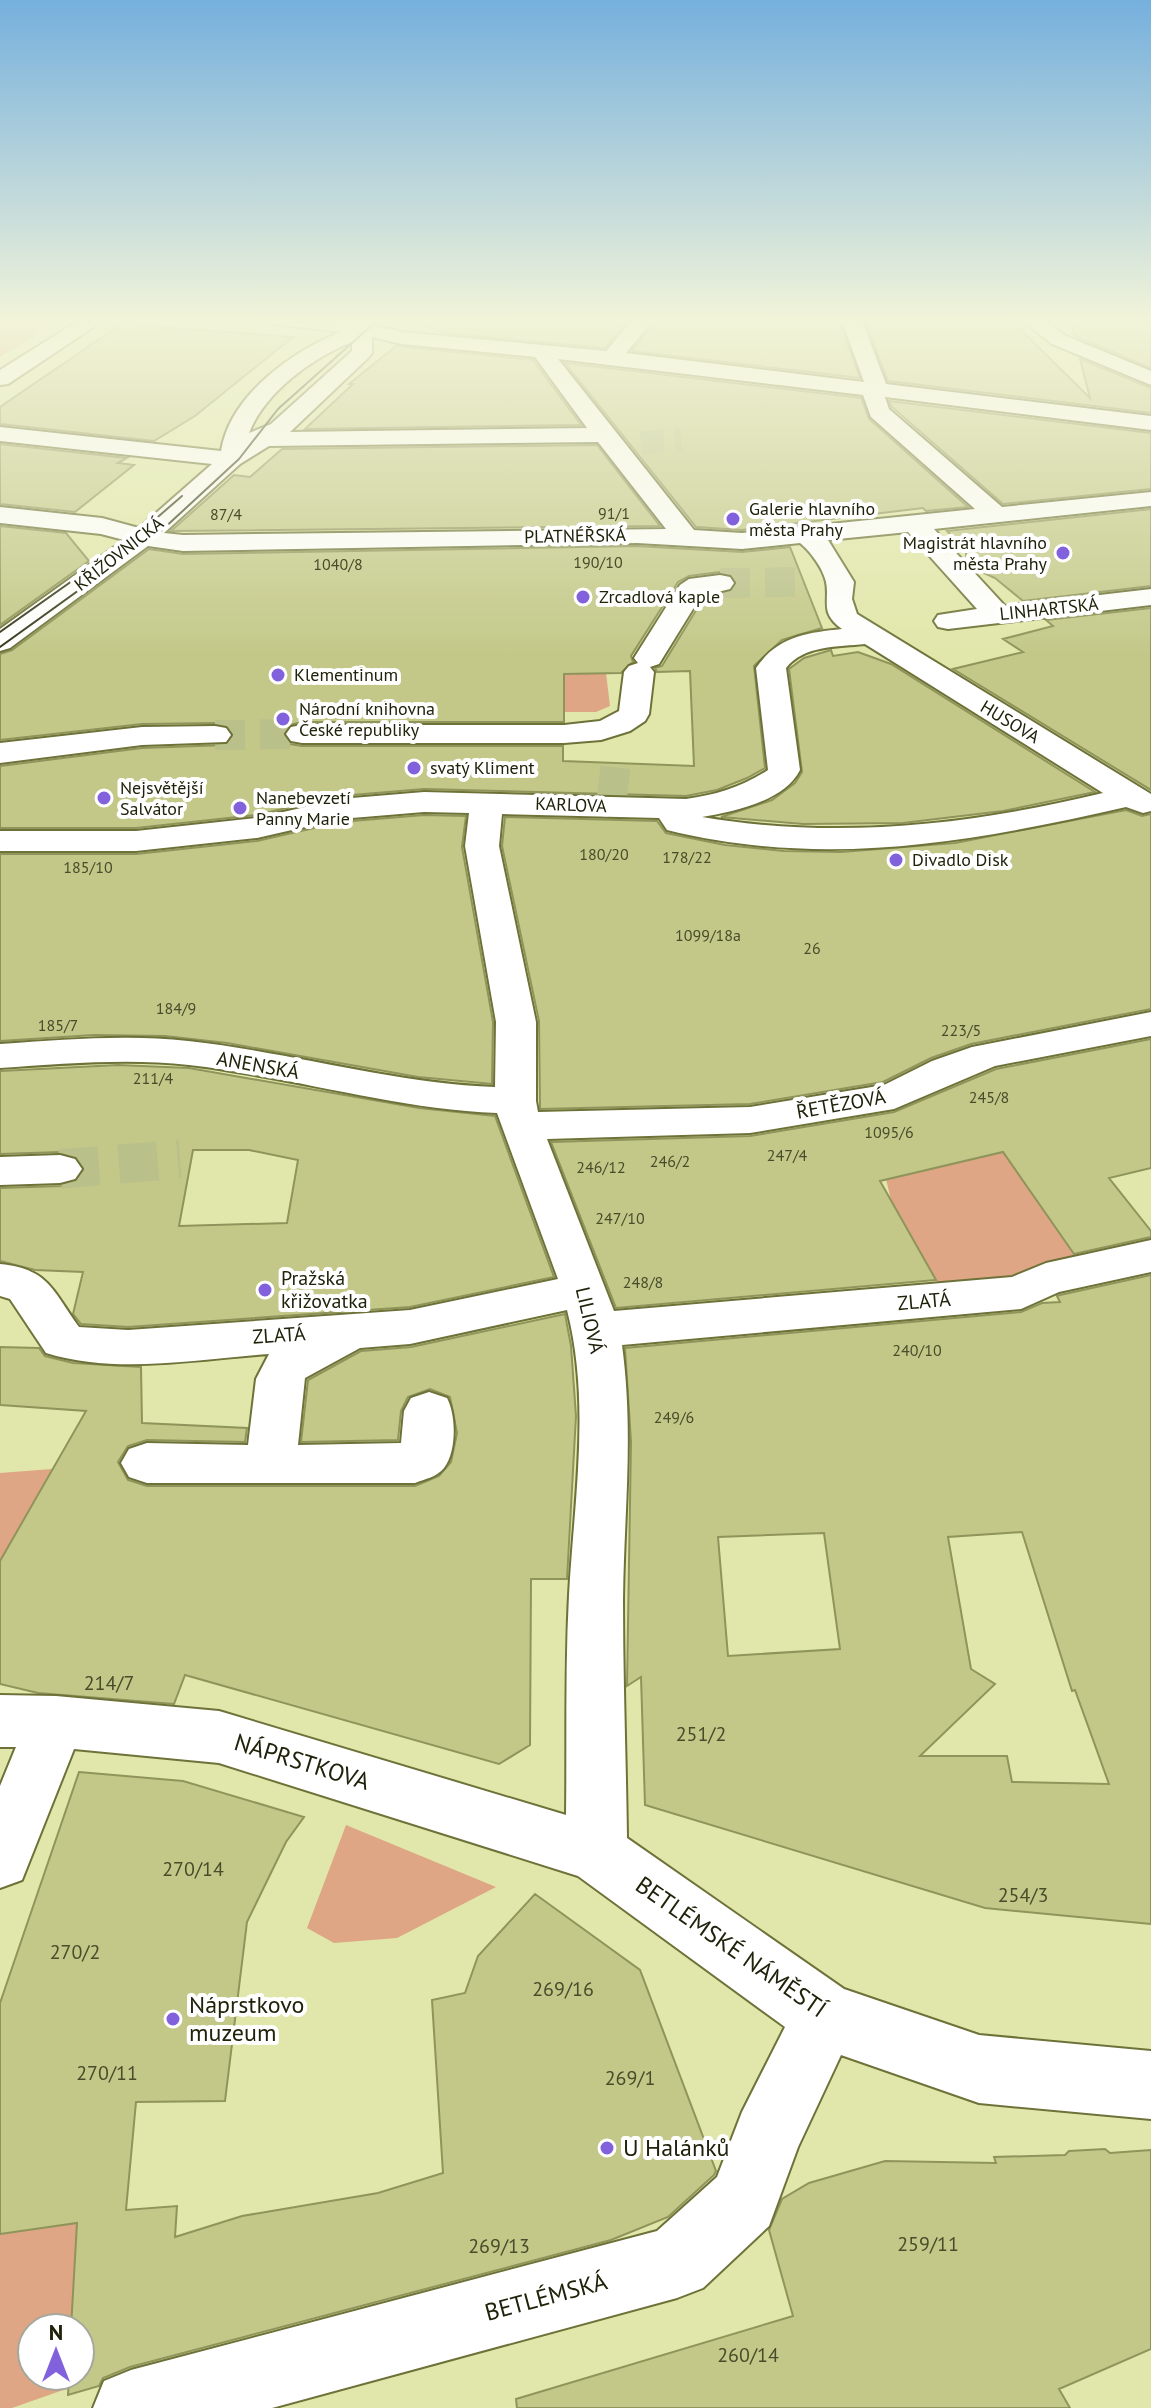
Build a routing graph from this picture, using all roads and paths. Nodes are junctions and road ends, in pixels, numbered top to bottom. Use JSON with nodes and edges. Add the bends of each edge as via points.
{"nodes":[{"id":1,"x":248,"y":430,"type":"edge"},
{"id":2,"x":276,"y":430,"type":"edge"},
{"id":3,"x":600,"y":430,"type":"edge"},
{"id":4,"x":900,"y":430,"type":"edge"},
{"id":5,"x":0,"y":434,"type":"edge"},
{"id":6,"x":266,"y":439,"type":"junction"},
{"id":7,"x":608,"y":440,"type":"junction"},
{"id":8,"x":641,"y":443,"type":"tunnel mouth"},
{"id":9,"x":234,"y":447,"type":"junction"},
{"id":10,"x":1151,"y":499,"type":"edge"},
{"id":11,"x":0,"y":515,"type":"edge"},
{"id":12,"x":996,"y":515,"type":"junction"},
{"id":13,"x":916,"y":525,"type":"junction"},
{"id":14,"x":808,"y":536,"type":"junction"},
{"id":15,"x":144,"y":537,"type":"junction"},
{"id":16,"x":688,"y":540,"type":"junction"},
{"id":17,"x":810,"y":582,"type":"tunnel mouth"},
{"id":18,"x":840,"y":582,"type":"junction"},
{"id":19,"x":720,"y":583,"type":"tunnel mouth"},
{"id":20,"x":1151,"y":597,"type":"edge"},
{"id":21,"x":997,"y":614,"type":"junction"},
{"id":22,"x":948,"y":621,"type":"dead end"},
{"id":23,"x":869,"y":635,"type":"junction"},
{"id":24,"x":0,"y":642,"type":"edge"},
{"id":25,"x":593,"y":732,"type":"junction"},
{"id":26,"x":302,"y":734,"type":"tunnel mouth"},
{"id":27,"x":215,"y":735,"type":"tunnel mouth"},
{"id":28,"x":0,"y":753,"type":"edge"},
{"id":29,"x":616,"y":762,"type":"tunnel mouth"},
{"id":30,"x":487,"y":802,"type":"junction"},
{"id":31,"x":1141,"y":802,"type":"edge"},
{"id":32,"x":671,"y":809,"type":"junction"},
{"id":33,"x":0,"y":841,"type":"edge"},
{"id":34,"x":1151,"y":1024,"type":"edge"},
{"id":35,"x":0,"y":1056,"type":"edge"},
{"id":36,"x":518,"y":1113,"type":"junction"},
{"id":37,"x":60,"y":1169,"type":"tunnel mouth"},
{"id":38,"x":0,"y":1171,"type":"edge"},
{"id":39,"x":1151,"y":1256,"type":"edge"},
{"id":40,"x":0,"y":1280,"type":"edge"},
{"id":41,"x":590,"y":1310,"type":"junction"},
{"id":42,"x":359,"y":1331,"type":"junction"},
{"id":43,"x":429,"y":1411,"type":"dead end"},
{"id":44,"x":147,"y":1463,"type":"dead end"},
{"id":45,"x":271,"y":1465,"type":"junction"},
{"id":46,"x":28,"y":1721,"type":"edge"},
{"id":47,"x":596,"y":1853,"type":"junction"},
{"id":48,"x":0,"y":1859,"type":"edge"},
{"id":49,"x":825,"y":2016,"type":"junction"},
{"id":50,"x":1151,"y":2085,"type":"edge"},
{"id":51,"x":131,"y":2408,"type":"edge"}],
"edges":[{"from":1,"to":9,"type":"street"},
{"from":2,"to":6,"type":"street","name":"KŘIŽOVNICKÁ"},
{"from":3,"to":7,"type":"street"},
{"from":4,"to":12,"type":"street"},
{"from":5,"to":9,"type":"street"},
{"from":6,"to":7,"type":"street"},
{"from":6,"to":9,"type":"street","name":"KŘIŽOVNICKÁ"},
{"from":7,"to":8,"type":"street"},
{"from":7,"to":16,"type":"street"},
{"from":9,"to":15,"type":"street","name":"KŘIŽOVNICKÁ"},
{"from":10,"to":12,"type":"street","name":"PLATNÉŘSKÁ"},
{"from":11,"to":15,"type":"street","name":"PLATNÉŘSKÁ","via":[[102,526]]},
{"from":12,"to":13,"type":"street","name":"PLATNÉŘSKÁ"},
{"from":13,"to":14,"type":"street","name":"PLATNÉŘSKÁ"},
{"from":13,"to":21,"type":"street"},
{"from":14,"to":16,"type":"street","name":"PLATNÉŘSKÁ"},
{"from":14,"to":18,"type":"street","via":[[820,546]]},
{"from":15,"to":16,"type":"street","name":"PLATNÉŘSKÁ","via":[[183,543],[637,535]]},
{"from":15,"to":24,"type":"street","name":"KŘIŽOVNICKÁ"},
{"from":17,"to":18,"type":"street"},
{"from":18,"to":23,"type":"street","name":"HUSOVA","via":[[839,609]]},
{"from":19,"to":25,"type":"street","via":[[690,591],[644,665],[634,714]]},
{"from":20,"to":21,"type":"street","name":"LINHARTSKÁ"},
{"from":21,"to":22,"type":"street","name":"LINHARTSKÁ"},
{"from":23,"to":31,"type":"street","name":"HUSOVA"},
{"from":23,"to":32,"type":"street","via":[[797,647],[776,658],[771,668],[784,762],[781,776],[725,802]]},
{"from":25,"to":26,"type":"street"},
{"from":25,"to":29,"type":"street"},
{"from":27,"to":28,"type":"street","via":[[142,736]]},
{"from":30,"to":32,"type":"street","name":"KARLOVA","via":[[612,802]]},
{"from":30,"to":33,"type":"street","name":"KARLOVA","via":[[340,809],[257,828],[136,841]]},
{"from":30,"to":36,"type":"street","name":"LILIOVÁ","via":[[482,846],[516,1022]]},
{"from":31,"to":32,"type":"street","name":"KARLOVA","via":[[922,836],[848,839],[711,829],[679,823]]},
{"from":34,"to":36,"type":"street","name":"ŘETĚZOVÁ","via":[[986,1056],[894,1096],[750,1120]]},
{"from":35,"to":36,"type":"street","name":"ANENSKÁ","via":[[188,1053]]},
{"from":36,"to":41,"type":"street","name":"LILIOVÁ"},
{"from":37,"to":38,"type":"street"},
{"from":39,"to":41,"type":"street","name":"ZLATÁ","via":[[1046,1279],[1021,1293]]},
{"from":40,"to":42,"type":"street","name":"ZLATÁ","via":[[26,1287],[56,1333],[75,1344],[128,1347]]},
{"from":41,"to":42,"type":"street","name":"ZLATÁ"},
{"from":41,"to":47,"type":"street","name":"LILIOVÁ","via":[[604,1398],[596,1598]]},
{"from":42,"to":45,"type":"street","via":[[287,1366],[280,1379]]},
{"from":43,"to":45,"type":"street","via":[[429,1447],[415,1463]]},
{"from":44,"to":45,"type":"street"},
{"from":46,"to":47,"type":"street","name":"NÁPRSTKOVA","via":[[219,1737]]},
{"from":46,"to":48,"type":"street"},
{"from":47,"to":49,"type":"street","name":"BETLÉMSKÉ NÁMĚSTÍ"},
{"from":49,"to":50,"type":"street","name":"BETLÉMSKÉ NÁMĚSTÍ","via":[[979,2069]]},
{"from":49,"to":51,"type":"street","name":"BETLÉMSKÁ","via":[[767,2137],[744,2201],[677,2262]]}]}
